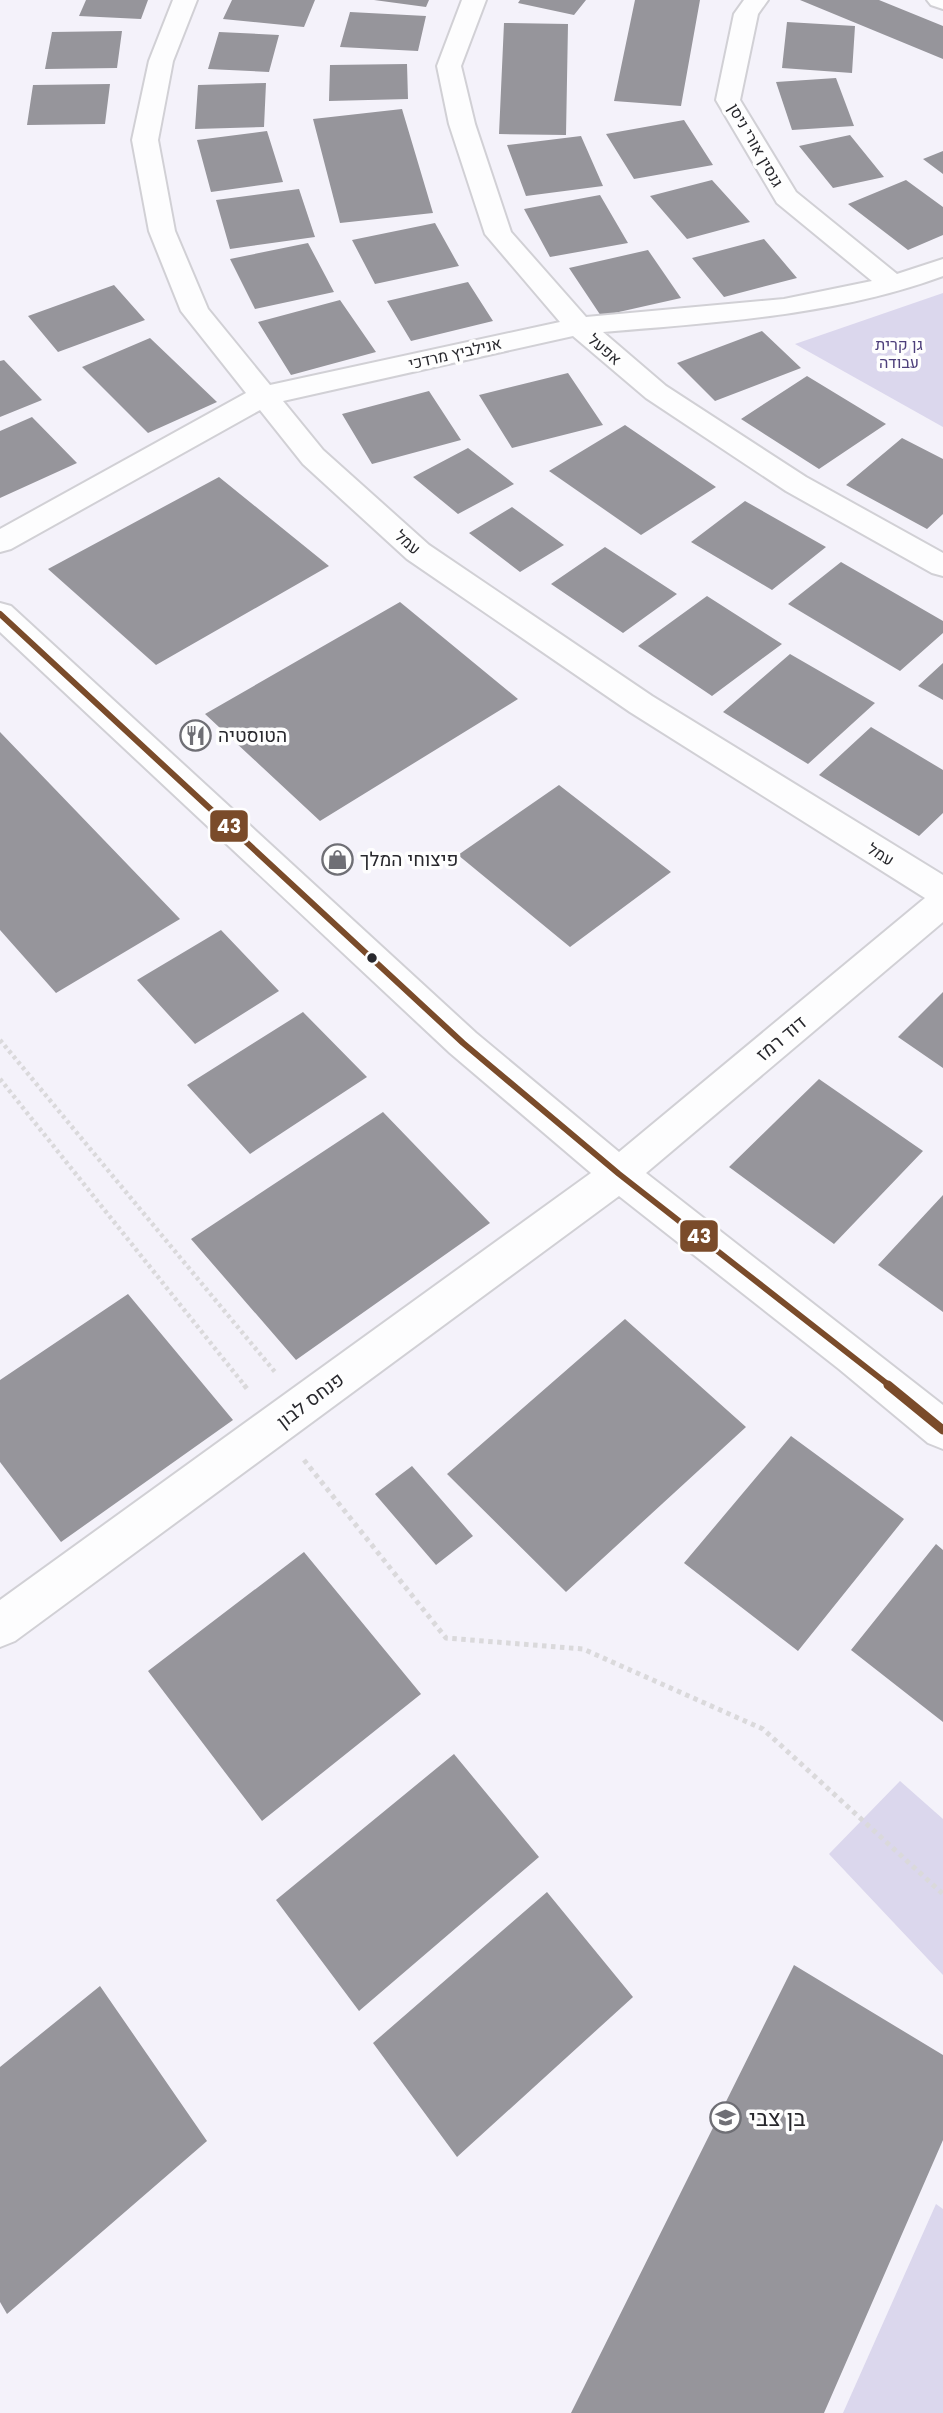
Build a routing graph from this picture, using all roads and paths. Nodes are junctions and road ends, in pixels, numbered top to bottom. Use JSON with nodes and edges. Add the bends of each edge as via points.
{"nodes":[{"id":1,"x":185,"y":0,"type":"edge"},
{"id":2,"x":474,"y":0,"type":"edge"},
{"id":3,"x":756,"y":0,"type":"edge"},
{"id":4,"x":943,"y":267,"type":"edge"},
{"id":5,"x":892,"y":285,"type":"junction"},
{"id":6,"x":579,"y":326,"type":"junction"},
{"id":7,"x":262,"y":396,"type":"junction"},
{"id":8,"x":0,"y":542,"type":"edge"},
{"id":9,"x":943,"y":566,"type":"edge"},
{"id":10,"x":0,"y":614,"type":"edge"},
{"id":11,"x":943,"y":892,"type":"edge"},
{"id":12,"x":943,"y":902,"type":"edge"},
{"id":13,"x":0,"y":1040,"type":"edge"},
{"id":14,"x":0,"y":1079,"type":"edge"},
{"id":15,"x":619,"y":1174,"type":"junction"},
{"id":16,"x":289,"y":1415,"type":"junction"},
{"id":17,"x":943,"y":1430,"type":"edge"},
{"id":18,"x":0,"y":1626,"type":"edge"},
{"id":19,"x":943,"y":1894,"type":"edge"}],
"edges":[{"from":1,"to":7,"type":"street","name":"עמל","via":[[161,61],[145,140],[162,231],[195,312]]},
{"from":2,"to":6,"type":"street","name":"אפעל","via":[[449,66],[462,124],[498,234]]},
{"from":3,"to":5,"type":"street","name":"גנסין אורי ניסן","via":[[746,14],[729,100],[786,198]]},
{"from":4,"to":5,"type":"street","name":"אנילביץ מרדכי"},
{"from":5,"to":6,"type":"street","name":"אנילביץ מרדכי","via":[[784,307]]},
{"from":6,"to":7,"type":"street","name":"אנילביץ מרדכי"},
{"from":6,"to":9,"type":"street","name":"אפעל","via":[[656,392],[796,484]]},
{"from":7,"to":8,"type":"street","name":"אנילביץ מרדכי"},
{"from":7,"to":11,"type":"street","name":"עמל","via":[[313,457],[418,552],[641,704]]},
{"from":10,"to":15,"type":"street","via":[[463,1043]]},
{"from":12,"to":15,"type":"street","name":"דוד רמז"},
{"from":13,"to":16,"type":"path"},
{"from":14,"to":16,"type":"path"},
{"from":15,"to":16,"type":"street","name":"פנחס לבון"},
{"from":15,"to":17,"type":"street"},
{"from":16,"to":18,"type":"street","name":"פנחס לבון"},
{"from":16,"to":19,"type":"path","via":[[446,1638],[583,1649],[763,1728]]}]}
